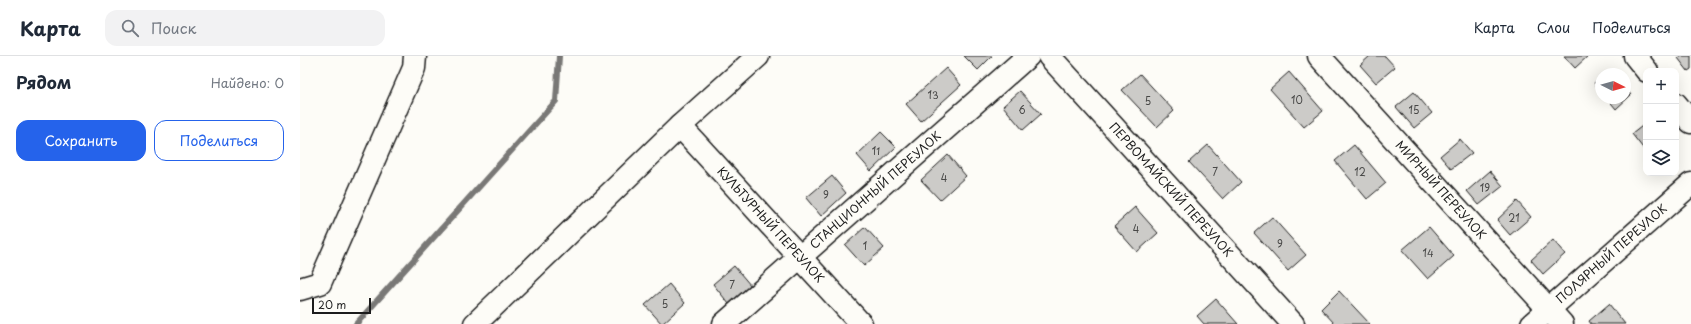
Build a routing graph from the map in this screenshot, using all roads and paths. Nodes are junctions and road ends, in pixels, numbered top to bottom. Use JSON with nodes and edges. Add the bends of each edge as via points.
{"nodes":[{"id":1,"x":415,"y":56,"type":"edge"},
{"id":2,"x":758,"y":56,"type":"edge"},
{"id":3,"x":1028,"y":56,"type":"edge"},
{"id":4,"x":1049,"y":56,"type":"edge"},
{"id":5,"x":1319,"y":56,"type":"edge"},
{"id":6,"x":1635,"y":56,"type":"edge"},
{"id":7,"x":1645,"y":68,"type":"edge"},
{"id":8,"x":1679,"y":108,"type":"edge"},
{"id":9,"x":1691,"y":122,"type":"edge"},
{"id":10,"x":680,"y":126,"type":"junction"},
{"id":11,"x":1691,"y":184,"type":"edge"},
{"id":12,"x":799,"y":256,"type":"junction"},
{"id":13,"x":300,"y":290,"type":"edge"},
{"id":14,"x":1556,"y":316,"type":"edge"},
{"id":15,"x":475,"y":324,"type":"edge"},
{"id":16,"x":724,"y":324,"type":"edge"},
{"id":17,"x":861,"y":324,"type":"edge"},
{"id":18,"x":1293,"y":324,"type":"edge"},
{"id":19,"x":1532,"y":324,"type":"edge"}],
"edges":[{"from":1,"to":13,"type":"street","via":[[414,68],[320,283]]},
{"from":2,"to":10,"type":"street"},
{"from":3,"to":12,"type":"street","name":"СТАНЦИОННЫЙ ПЕРЕУЛОК"},
{"from":4,"to":18,"type":"street","name":"ПЕРВОМАЙСКИЙ ПЕРЕУЛОК"},
{"from":5,"to":14,"type":"street","name":"МИРНЫЙ ПЕРЕУЛОК"},
{"from":6,"to":7,"type":"street"},
{"from":8,"to":9,"type":"street"},
{"from":10,"to":12,"type":"street","name":"КУЛЬТУРНЫЙ ПЕРЕУЛОК"},
{"from":10,"to":15,"type":"street"},
{"from":11,"to":14,"type":"street","name":"ПОЛЯРНЫЙ ПЕРЕУЛОК"},
{"from":12,"to":16,"type":"street","name":"СТАНЦИОННЫЙ ПЕРЕУЛОК"},
{"from":12,"to":17,"type":"street","name":"КУЛЬТУРНЫЙ ПЕРЕУЛОК"},
{"from":14,"to":19,"type":"street","name":"ПОЛЯРНЫЙ ПЕРЕУЛОК"}]}
